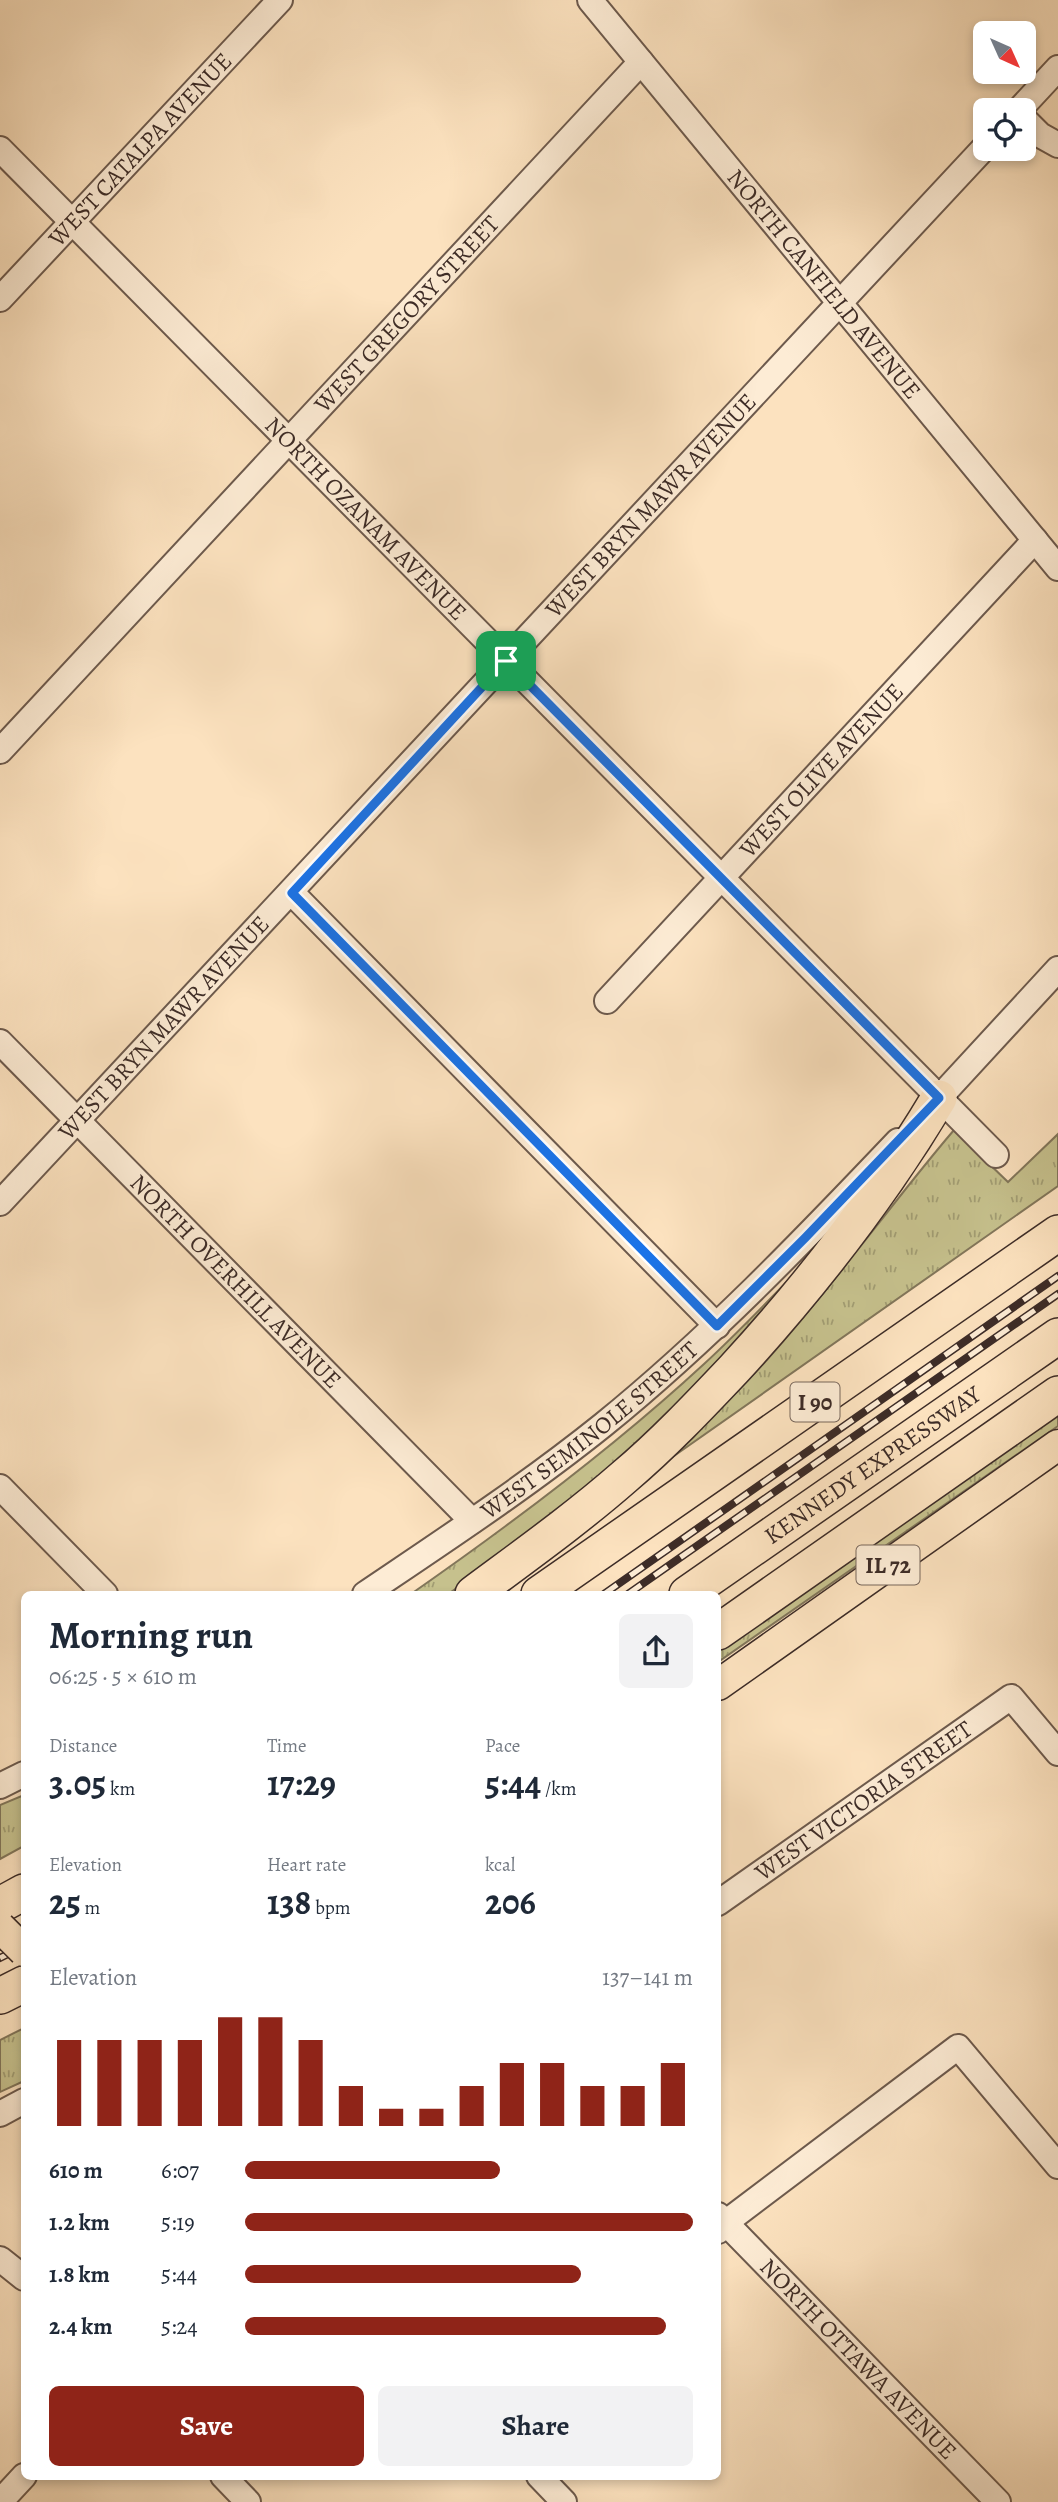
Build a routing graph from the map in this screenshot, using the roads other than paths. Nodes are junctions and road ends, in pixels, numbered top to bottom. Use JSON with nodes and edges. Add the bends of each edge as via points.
{"nodes":[{"id":1,"x":280,"y":0,"type":"edge"},
{"id":2,"x":590,"y":0,"type":"edge"},
{"id":3,"x":642,"y":62,"type":"junction"},
{"id":4,"x":1058,"y":68,"type":"edge"},
{"id":5,"x":1030,"y":98,"type":"edge"},
{"id":6,"x":1036,"y":130,"type":"edge"},
{"id":7,"x":1058,"y":145,"type":"edge"},
{"id":8,"x":0,"y":149,"type":"edge"},
{"id":9,"x":973,"y":160,"type":"edge"},
{"id":10,"x":72,"y":222,"type":"junction"},
{"id":11,"x":0,"y":299,"type":"edge"},
{"id":12,"x":840,"y":303,"type":"junction"},
{"id":13,"x":288,"y":440,"type":"junction"},
{"id":14,"x":1035,"y":540,"type":"junction"},
{"id":15,"x":1058,"y":568,"type":"edge"},
{"id":16,"x":506,"y":661,"type":"junction"},
{"id":17,"x":0,"y":751,"type":"edge"},
{"id":18,"x":721,"y":878,"type":"junction"},
{"id":19,"x":292,"y":893,"type":"junction"},
{"id":20,"x":1058,"y":969,"type":"edge"},
{"id":21,"x":607,"y":1001,"type":"dead end"},
{"id":22,"x":0,"y":1042,"type":"edge"},
{"id":23,"x":939,"y":1098,"type":"junction"},
{"id":24,"x":78,"y":1121,"type":"junction"},
{"id":25,"x":996,"y":1155,"type":"dead end"},
{"id":26,"x":0,"y":1203,"type":"edge"},
{"id":27,"x":1058,"y":1233,"type":"edge"},
{"id":28,"x":717,"y":1326,"type":"junction"},
{"id":29,"x":1058,"y":1336,"type":"edge"},
{"id":30,"x":1058,"y":1394,"type":"edge"},
{"id":31,"x":1058,"y":1445,"type":"edge"},
{"id":32,"x":0,"y":1486,"type":"edge"},
{"id":33,"x":472,"y":1521,"type":"junction"},
{"id":34,"x":102,"y":1591,"type":"edge"},
{"id":35,"x":369,"y":1591,"type":"edge"},
{"id":36,"x":477,"y":1591,"type":"edge"},
{"id":37,"x":543,"y":1591,"type":"edge"},
{"id":38,"x":691,"y":1591,"type":"edge"},
{"id":39,"x":721,"y":1630,"type":"edge"},
{"id":40,"x":721,"y":1683,"type":"edge"},
{"id":41,"x":1058,"y":1753,"type":"edge"},
{"id":42,"x":21,"y":1776,"type":"edge"},
{"id":43,"x":0,"y":1786,"type":"edge"},
{"id":44,"x":21,"y":1894,"type":"edge"},
{"id":45,"x":721,"y":1901,"type":"edge"},
{"id":46,"x":0,"y":1905,"type":"edge"},
{"id":47,"x":0,"y":1927,"type":"edge"},
{"id":48,"x":21,"y":1948,"type":"edge"},
{"id":49,"x":21,"y":1986,"type":"edge"},
{"id":50,"x":0,"y":1996,"type":"edge"},
{"id":51,"x":21,"y":2103,"type":"edge"},
{"id":52,"x":0,"y":2114,"type":"edge"},
{"id":53,"x":1058,"y":2166,"type":"edge"},
{"id":54,"x":721,"y":2222,"type":"edge"},
{"id":55,"x":721,"y":2224,"type":"edge"},
{"id":56,"x":0,"y":2259,"type":"edge"},
{"id":57,"x":21,"y":2276,"type":"edge"},
{"id":58,"x":21,"y":2479,"type":"edge"},
{"id":59,"x":227,"y":2480,"type":"edge"},
{"id":60,"x":542,"y":2480,"type":"edge"},
{"id":61,"x":0,"y":2502,"type":"edge"},
{"id":62,"x":248,"y":2502,"type":"edge"},
{"id":63,"x":564,"y":2502,"type":"edge"},
{"id":64,"x":999,"y":2502,"type":"edge"}],
"edges":[{"from":1,"to":10,"type":"street","name":"WEST CATALPA AVENUE"},
{"from":2,"to":3,"type":"street","name":"NORTH CANFIELD AVENUE"},
{"from":3,"to":12,"type":"street","name":"NORTH CANFIELD AVENUE"},
{"from":3,"to":13,"type":"street","name":"WEST GREGORY STREET"},
{"from":4,"to":5,"type":"street"},
{"from":6,"to":7,"type":"street"},
{"from":8,"to":10,"type":"street","name":"NORTH OZANAM AVENUE"},
{"from":9,"to":12,"type":"street","name":"WEST BRYN MAWR AVENUE"},
{"from":10,"to":11,"type":"street","name":"WEST CATALPA AVENUE"},
{"from":10,"to":13,"type":"street","name":"NORTH OZANAM AVENUE"},
{"from":12,"to":14,"type":"street","name":"NORTH CANFIELD AVENUE"},
{"from":12,"to":16,"type":"street","name":"WEST BRYN MAWR AVENUE"},
{"from":13,"to":16,"type":"street","name":"NORTH OZANAM AVENUE"},
{"from":13,"to":17,"type":"street","name":"WEST GREGORY STREET"},
{"from":14,"to":15,"type":"street","name":"NORTH CANFIELD AVENUE"},
{"from":14,"to":18,"type":"street","name":"WEST OLIVE AVENUE"},
{"from":16,"to":18,"type":"street","name":"NORTH OZANAM AVENUE"},
{"from":16,"to":19,"type":"street","name":"WEST BRYN MAWR AVENUE"},
{"from":18,"to":21,"type":"street","name":"WEST OLIVE AVENUE"},
{"from":18,"to":23,"type":"street","name":"NORTH OZANAM AVENUE"},
{"from":19,"to":24,"type":"street","name":"WEST BRYN MAWR AVENUE"},
{"from":19,"to":28,"type":"street"},
{"from":20,"to":23,"type":"street","name":"WEST SEMINOLE STREET"},
{"from":22,"to":24,"type":"street","name":"NORTH OVERHILL AVENUE"},
{"from":23,"to":25,"type":"street","name":"NORTH OZANAM AVENUE"},
{"from":23,"to":28,"type":"street","name":"WEST SEMINOLE STREET"},
{"from":23,"to":36,"type":"highway","via":[[858,1222],[782,1317],[625,1476]]},
{"from":24,"to":26,"type":"street","name":"WEST BRYN MAWR AVENUE"},
{"from":24,"to":33,"type":"street","name":"NORTH OVERHILL AVENUE"},
{"from":27,"to":37,"type":"highway","number":"I 90"},
{"from":28,"to":33,"type":"street","name":"WEST SEMINOLE STREET","via":[[603,1425]]},
{"from":29,"to":38,"type":"highway","name":"KENNEDY EXPRESSWAY"},
{"from":30,"to":39,"type":"highway"},
{"from":31,"to":40,"type":"main road","number":"IL 72"},
{"from":32,"to":34,"type":"street"},
{"from":33,"to":35,"type":"street","name":"WEST SEMINOLE STREET"},
{"from":41,"to":45,"type":"street","name":"WEST VICTORIA STREET","via":[[1011,1697]]},
{"from":42,"to":43,"type":"street"},
{"from":44,"to":46,"type":"highway"},
{"from":47,"to":48,"type":"main road","bridge":true},
{"from":49,"to":50,"type":"highway"},
{"from":51,"to":52,"type":"street"},
{"from":53,"to":54,"type":"street","via":[[958,2047]]},
{"from":55,"to":64,"type":"street","name":"NORTH OTTAWA AVENUE"},
{"from":56,"to":57,"type":"street"},
{"from":58,"to":61,"type":"street"},
{"from":59,"to":62,"type":"street"},
{"from":60,"to":63,"type":"street"}]}
